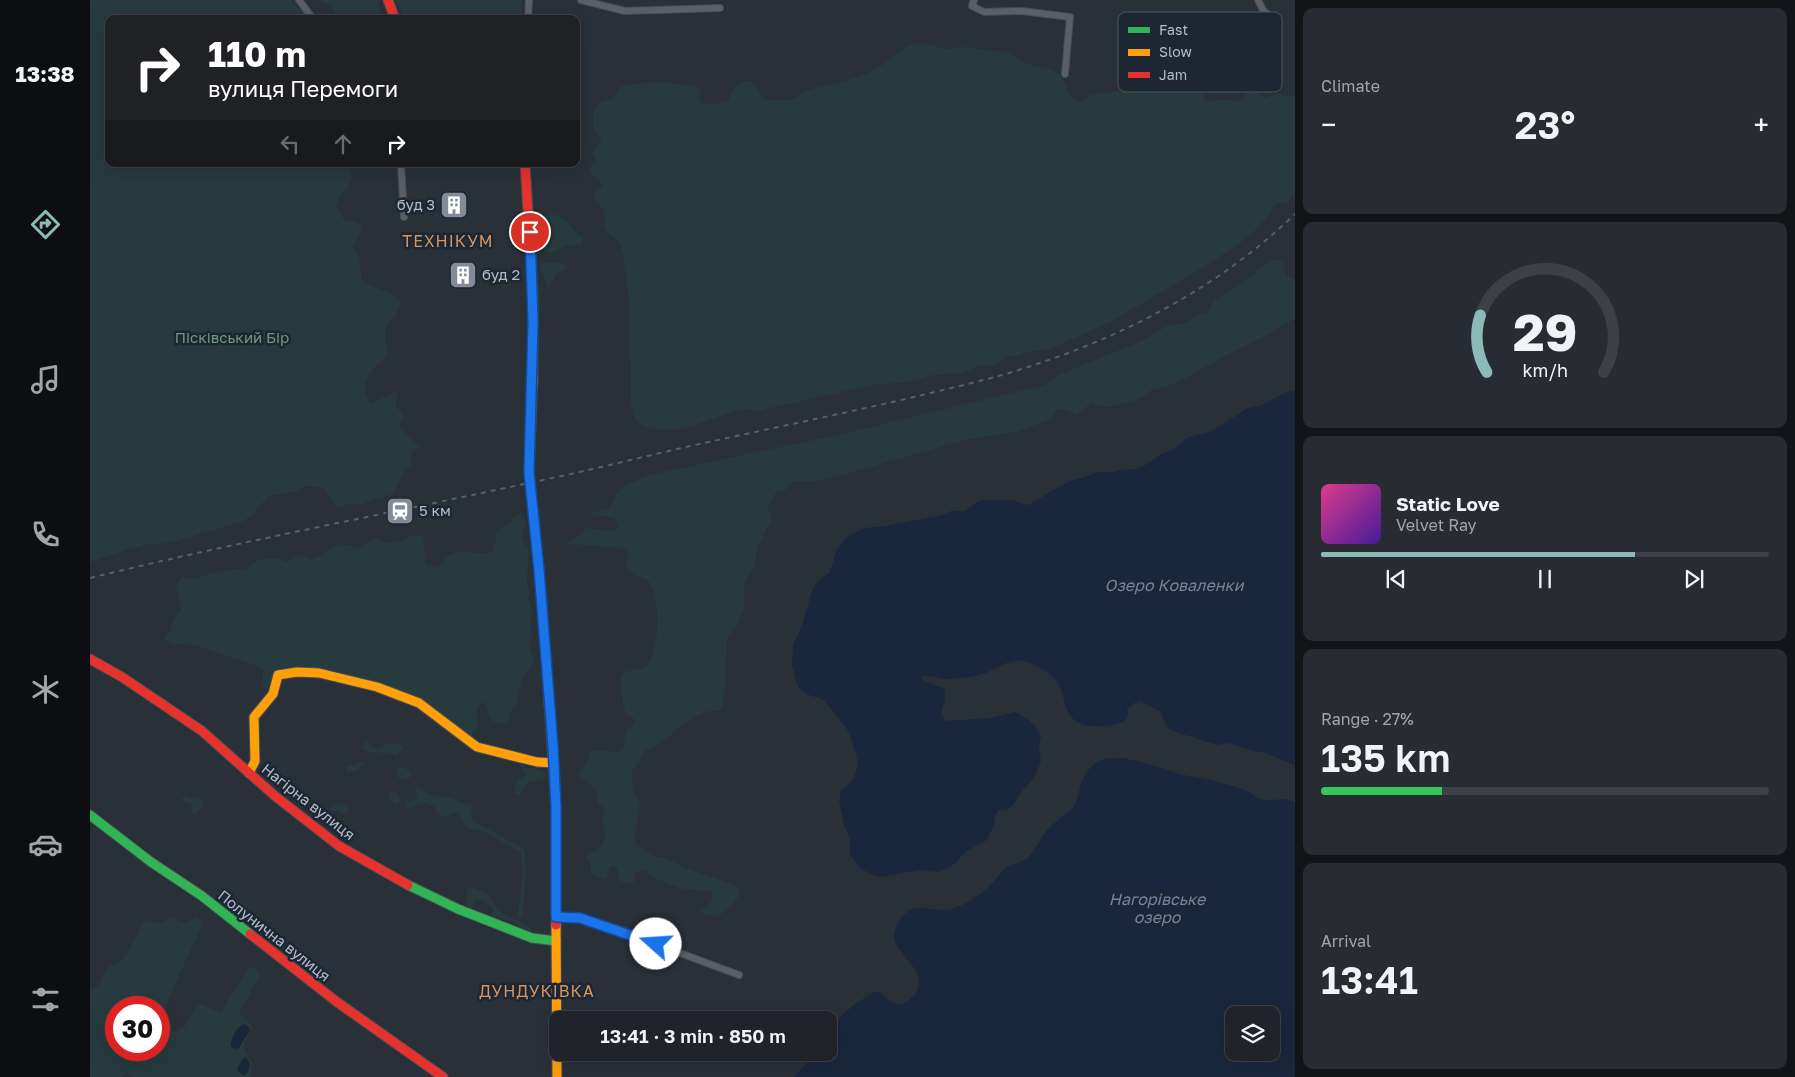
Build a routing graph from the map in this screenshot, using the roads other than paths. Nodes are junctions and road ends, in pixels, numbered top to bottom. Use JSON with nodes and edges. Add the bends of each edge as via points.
{"nodes":[{"id":1,"x":299,"y":0,"type":"edge"},
{"id":2,"x":388,"y":0,"type":"edge"},
{"id":3,"x":529,"y":0,"type":"edge"},
{"id":4,"x":580,"y":0,"type":"edge"},
{"id":5,"x":1258,"y":0,"type":"edge"},
{"id":6,"x":973,"y":3,"type":"edge"},
{"id":7,"x":720,"y":8,"type":"dead end"},
{"id":8,"x":1265,"y":12,"type":"edge"},
{"id":9,"x":310,"y":15,"type":"edge"},
{"id":10,"x":394,"y":15,"type":"edge"},
{"id":11,"x":528,"y":15,"type":"edge"},
{"id":12,"x":1065,"y":74,"type":"dead end"},
{"id":13,"x":401,"y":167,"type":"edge"},
{"id":14,"x":525,"y":167,"type":"edge"},
{"id":15,"x":404,"y":217,"type":"dead end"},
{"id":16,"x":90,"y":659,"type":"edge"},
{"id":17,"x":554,"y":763,"type":"junction"},
{"id":18,"x":249,"y":773,"type":"junction"},
{"id":19,"x":90,"y":815,"type":"edge"},
{"id":20,"x":556,"y":917,"type":"junction"},
{"id":21,"x":556,"y":941,"type":"junction"},
{"id":22,"x":739,"y":975,"type":"dead end"},
{"id":23,"x":443,"y":1077,"type":"edge"},
{"id":24,"x":557,"y":1077,"type":"edge"}],
"edges":[{"from":1,"to":9,"type":"street"},
{"from":2,"to":10,"type":"street"},
{"from":3,"to":11,"type":"street"},
{"from":4,"to":7,"type":"street","via":[[626,12]]},
{"from":5,"to":8,"type":"street"},
{"from":6,"to":12,"type":"street","via":[[984,12],[1022,11],[1070,17]]},
{"from":13,"to":15,"type":"street"},
{"from":14,"to":17,"type":"street","via":[[533,292],[529,478]]},
{"from":16,"to":18,"type":"street","name":"Нагірна вулиця","via":[[202,730]]},
{"from":17,"to":18,"type":"street","via":[[477,747],[427,708],[394,693],[304,671],[278,675],[273,694],[256,714],[256,761]]},
{"from":17,"to":20,"type":"street"},
{"from":18,"to":21,"type":"street","name":"Нагірна вулиця","via":[[333,842],[388,875],[528,937]]},
{"from":19,"to":23,"type":"street","name":"Полунична вулиця","via":[[316,986]]},
{"from":20,"to":21,"type":"street"},
{"from":20,"to":22,"type":"street","via":[[586,920]]},
{"from":21,"to":24,"type":"street"}]}
